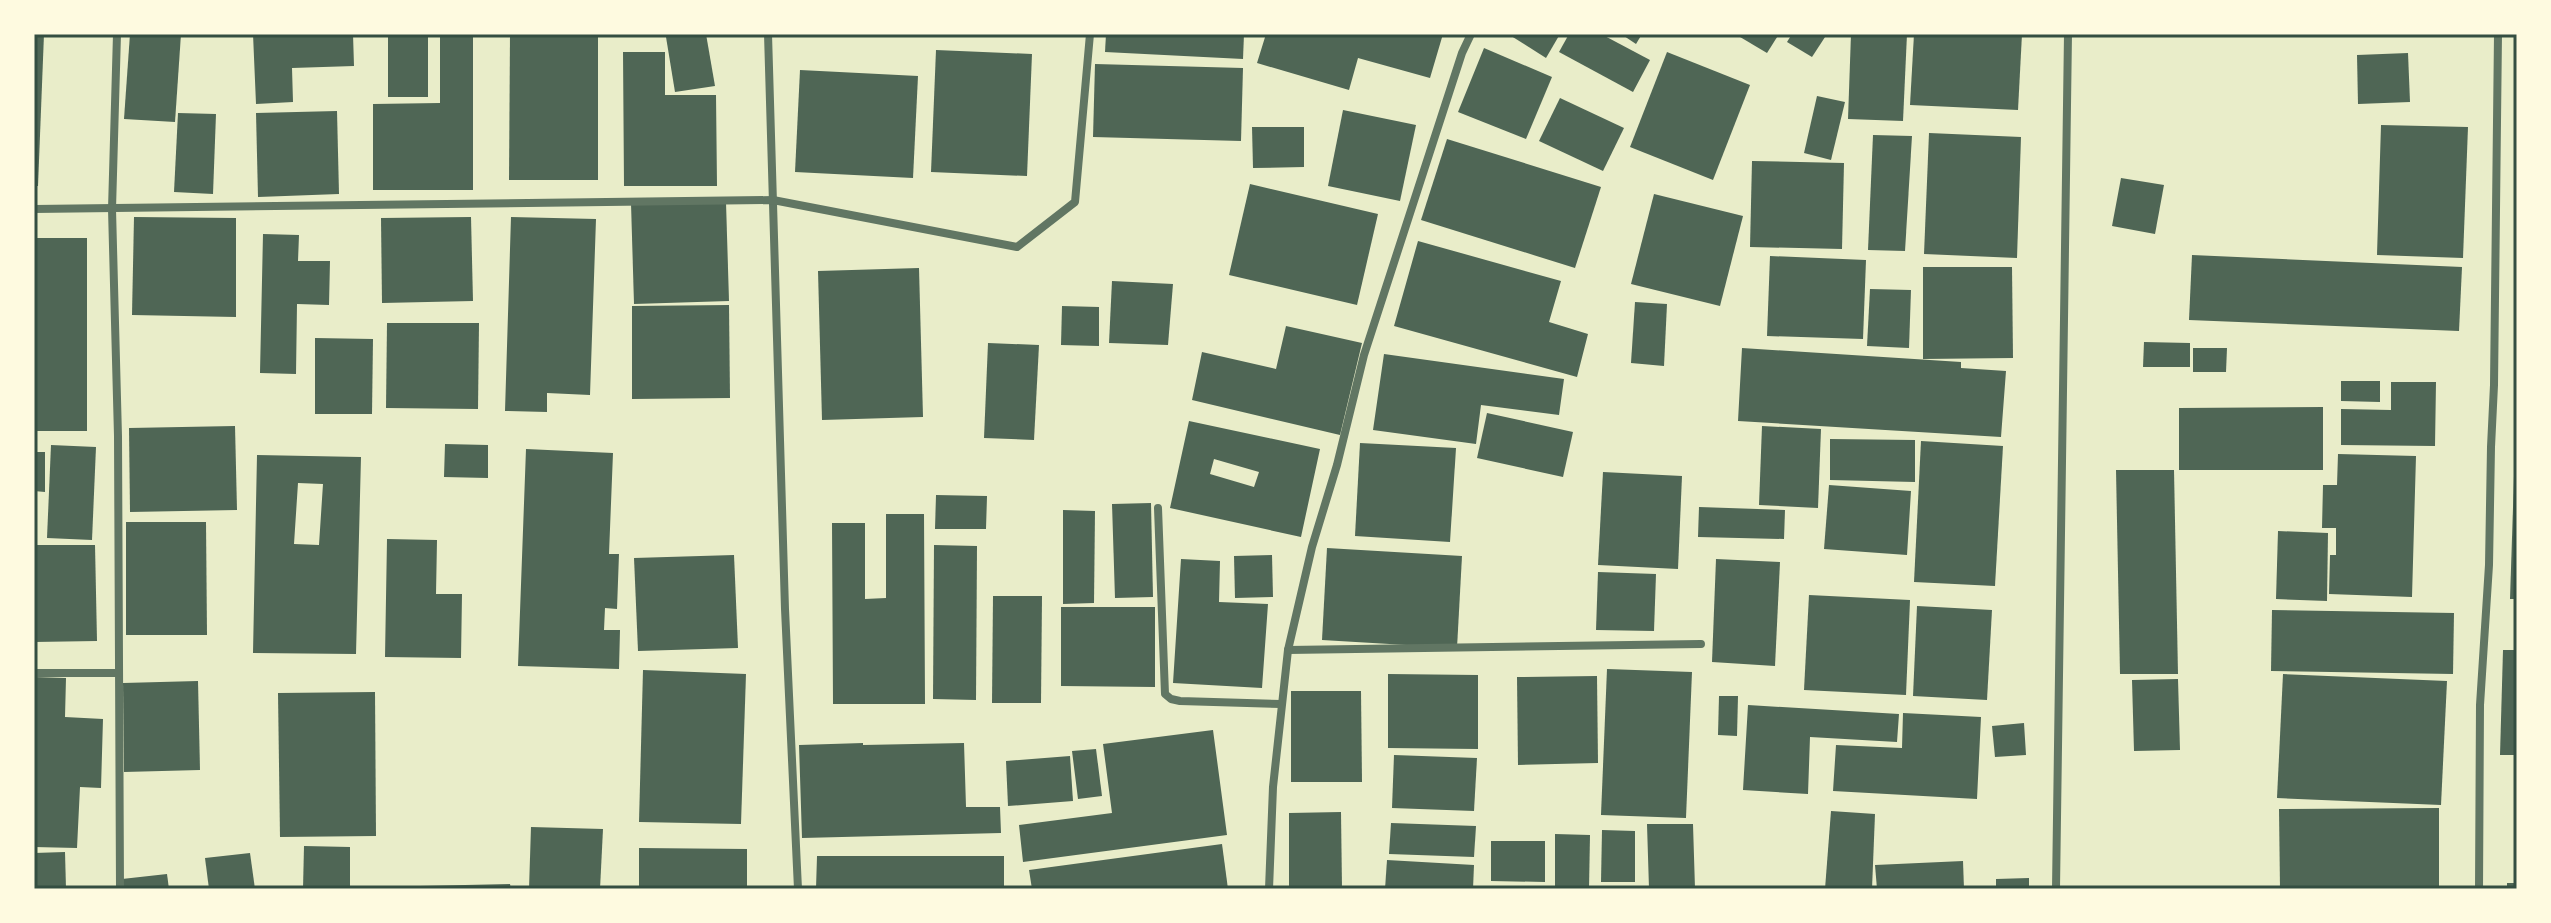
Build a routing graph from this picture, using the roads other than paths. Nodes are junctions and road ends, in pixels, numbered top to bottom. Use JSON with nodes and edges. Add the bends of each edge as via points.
{"nodes":[{"id":1,"x":117,"y":34,"type":"edge"},
{"id":2,"x":768,"y":34,"type":"edge"},
{"id":3,"x":1090,"y":34,"type":"edge"},
{"id":4,"x":1471,"y":34,"type":"edge"},
{"id":5,"x":2068,"y":34,"type":"edge"},
{"id":6,"x":2498,"y":34,"type":"edge"},
{"id":7,"x":773,"y":200,"type":"junction"},
{"id":8,"x":34,"y":209,"type":"edge"},
{"id":9,"x":112,"y":209,"type":"junction"},
{"id":10,"x":1158,"y":508,"type":"dead end"},
{"id":11,"x":1701,"y":644,"type":"dead end"},
{"id":12,"x":1288,"y":650,"type":"junction"},
{"id":13,"x":34,"y":673,"type":"edge"},
{"id":14,"x":119,"y":673,"type":"junction"},
{"id":15,"x":1281,"y":704,"type":"junction"},
{"id":16,"x":120,"y":889,"type":"edge"},
{"id":17,"x":798,"y":889,"type":"edge"},
{"id":18,"x":1269,"y":889,"type":"edge"},
{"id":19,"x":2056,"y":889,"type":"edge"},
{"id":20,"x":2479,"y":889,"type":"edge"}],
"edges":[{"from":1,"to":9,"type":"street"},
{"from":2,"to":7,"type":"street"},
{"from":3,"to":7,"type":"street","via":[[1075,202],[1017,247]]},
{"from":4,"to":12,"type":"street","via":[[1364,355]]},
{"from":5,"to":19,"type":"street"},
{"from":6,"to":20,"type":"street"},
{"from":7,"to":9,"type":"street"},
{"from":7,"to":17,"type":"street"},
{"from":8,"to":9,"type":"street"},
{"from":9,"to":14,"type":"street"},
{"from":10,"to":15,"type":"street","via":[[1165,694],[1180,701]]},
{"from":11,"to":12,"type":"street"},
{"from":12,"to":15,"type":"street"},
{"from":13,"to":14,"type":"street"},
{"from":14,"to":16,"type":"street"},
{"from":15,"to":18,"type":"street"}]}
